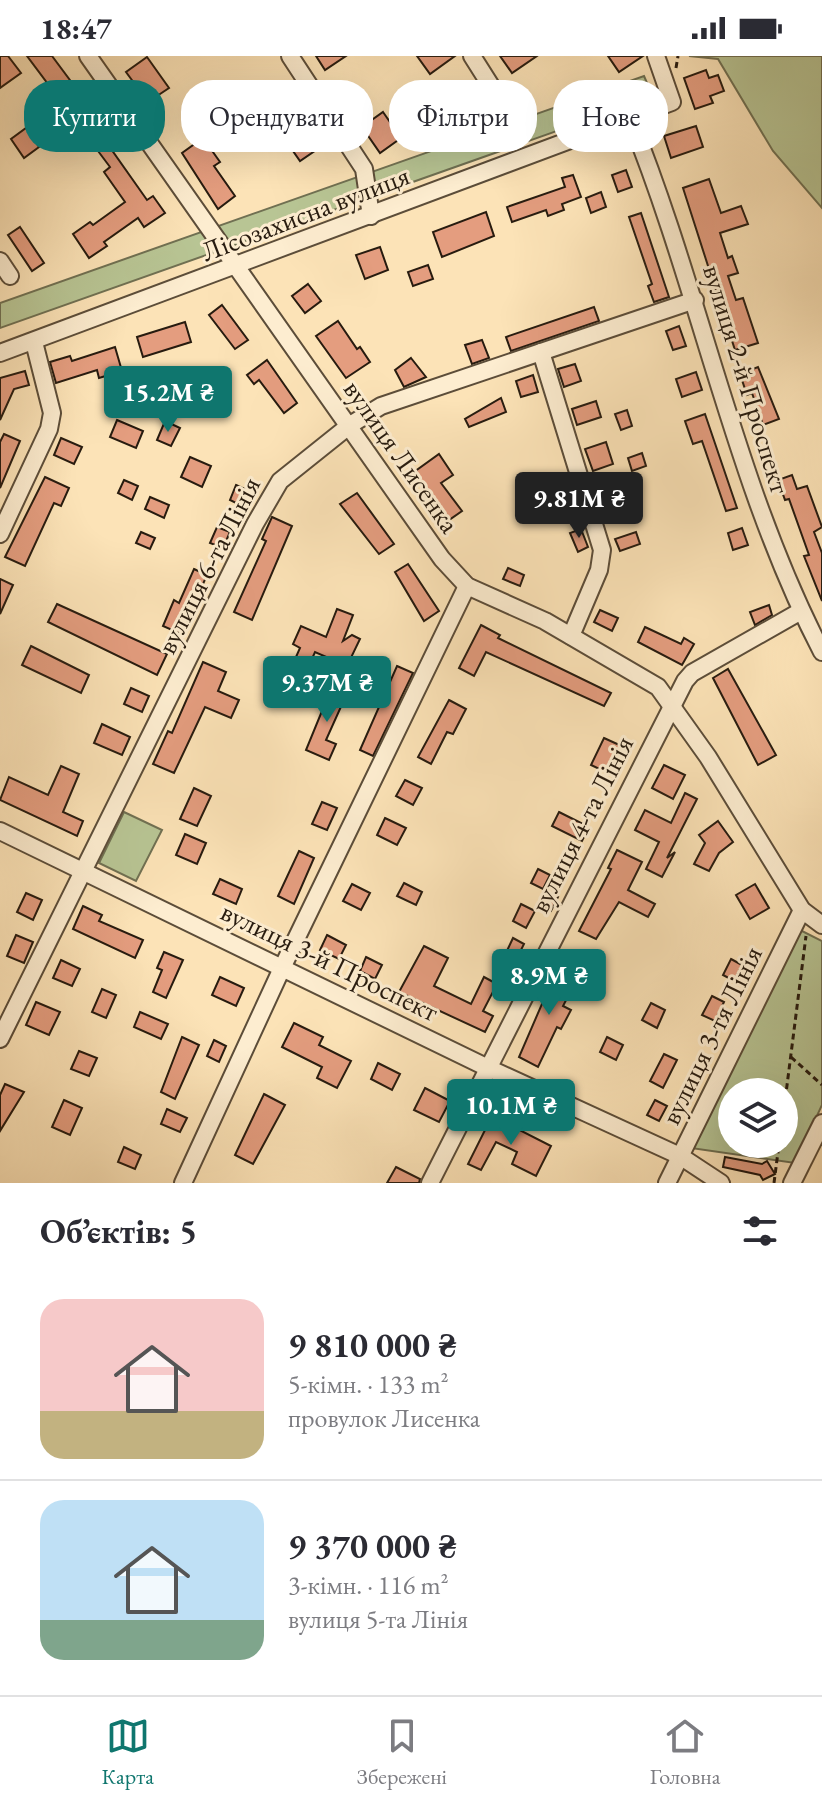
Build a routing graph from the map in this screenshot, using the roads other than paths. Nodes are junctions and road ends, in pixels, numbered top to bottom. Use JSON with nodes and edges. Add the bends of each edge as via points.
{"nodes":[{"id":1,"x":88,"y":56,"type":"edge"},
{"id":2,"x":290,"y":56,"type":"edge"},
{"id":3,"x":472,"y":56,"type":"edge"},
{"id":4,"x":656,"y":56,"type":"edge"},
{"id":5,"x":487,"y":80,"type":"edge"},
{"id":6,"x":664,"y":80,"type":"edge"},
{"id":7,"x":553,"y":147,"type":"edge"},
{"id":8,"x":644,"y":152,"type":"edge"},
{"id":9,"x":371,"y":216,"type":"junction"},
{"id":10,"x":237,"y":266,"type":"junction"},
{"id":11,"x":695,"y":300,"type":"junction"},
{"id":12,"x":34,"y":342,"type":"junction"},
{"id":13,"x":541,"y":352,"type":"junction"},
{"id":14,"x":0,"y":353,"type":"edge"},
{"id":15,"x":350,"y":425,"type":"junction"},
{"id":16,"x":0,"y":534,"type":"edge"},
{"id":17,"x":467,"y":586,"type":"junction"},
{"id":18,"x":801,"y":611,"type":"junction"},
{"id":19,"x":571,"y":636,"type":"junction"},
{"id":20,"x":822,"y":652,"type":"edge"},
{"id":21,"x":671,"y":704,"type":"junction"},
{"id":22,"x":0,"y":831,"type":"edge"},
{"id":23,"x":84,"y":872,"type":"junction"},
{"id":24,"x":811,"y":917,"type":"edge"},
{"id":25,"x":283,"y":966,"type":"junction"},
{"id":26,"x":0,"y":1039,"type":"edge"},
{"id":27,"x":486,"y":1067,"type":"junction"},
{"id":28,"x":822,"y":1123,"type":"edge"},
{"id":29,"x":680,"y":1156,"type":"junction"},
{"id":30,"x":183,"y":1183,"type":"edge"},
{"id":31,"x":430,"y":1183,"type":"edge"},
{"id":32,"x":667,"y":1183,"type":"edge"},
{"id":33,"x":721,"y":1183,"type":"edge"},
{"id":34,"x":792,"y":1183,"type":"edge"}],
"edges":[{"from":1,"to":10,"type":"street","name":"вулиця Лисенка"},
{"from":2,"to":9,"type":"street","via":[[364,169]]},
{"from":3,"to":5,"type":"street"},
{"from":4,"to":6,"type":"street","name":"Лісозахисна вулиця"},
{"from":7,"to":9,"type":"street","name":"Лісозахисна вулиця"},
{"from":8,"to":11,"type":"street","name":"вулиця 2-й Проспект"},
{"from":9,"to":10,"type":"street","name":"Лісозахисна вулиця"},
{"from":10,"to":12,"type":"street","name":"Лісозахисна вулиця"},
{"from":10,"to":15,"type":"street","name":"вулиця Лисенка"},
{"from":11,"to":13,"type":"street","name":"вулиця 6-та Лінія"},
{"from":11,"to":18,"type":"street","name":"вулиця 2-й Проспект","via":[[754,492]]},
{"from":12,"to":14,"type":"street","name":"Лісозахисна вулиця"},
{"from":12,"to":16,"type":"street","via":[[52,413]]},
{"from":13,"to":15,"type":"street","name":"вулиця 6-та Лінія","via":[[381,406]]},
{"from":13,"to":19,"type":"street","via":[[602,550]]},
{"from":15,"to":17,"type":"street","name":"вулиця Лисенка","via":[[442,559]]},
{"from":15,"to":23,"type":"street","name":"вулиця 6-та Лінія","via":[[280,481]]},
{"from":17,"to":19,"type":"street","name":"вулиця Лисенка"},
{"from":17,"to":25,"type":"street"},
{"from":18,"to":20,"type":"street","name":"вулиця 2-й Проспект"},
{"from":18,"to":21,"type":"street","name":"вулиця 4-та Лінія","via":[[692,673]]},
{"from":19,"to":21,"type":"street","name":"вулиця Лисенка","via":[[658,687]]},
{"from":21,"to":24,"type":"street","name":"вулиця Лисенка"},
{"from":21,"to":27,"type":"street","name":"вулиця 4-та Лінія"},
{"from":22,"to":23,"type":"street","name":"вулиця 3-й Проспект"},
{"from":23,"to":25,"type":"street","name":"вулиця 3-й Проспект"},
{"from":23,"to":26,"type":"street","name":"вулиця 6-та Лінія"},
{"from":24,"to":29,"type":"street","name":"вулиця 3-тя Лінія"},
{"from":25,"to":27,"type":"street","name":"вулиця 3-й Проспект"},
{"from":25,"to":30,"type":"street"},
{"from":27,"to":29,"type":"street","name":"вулиця 3-й Проспект"},
{"from":27,"to":31,"type":"street","name":"вулиця 4-та Лінія"},
{"from":28,"to":34,"type":"street"},
{"from":29,"to":32,"type":"street","name":"вулиця 3-тя Лінія"},
{"from":29,"to":33,"type":"street","name":"вулиця 3-й Проспект"}]}
